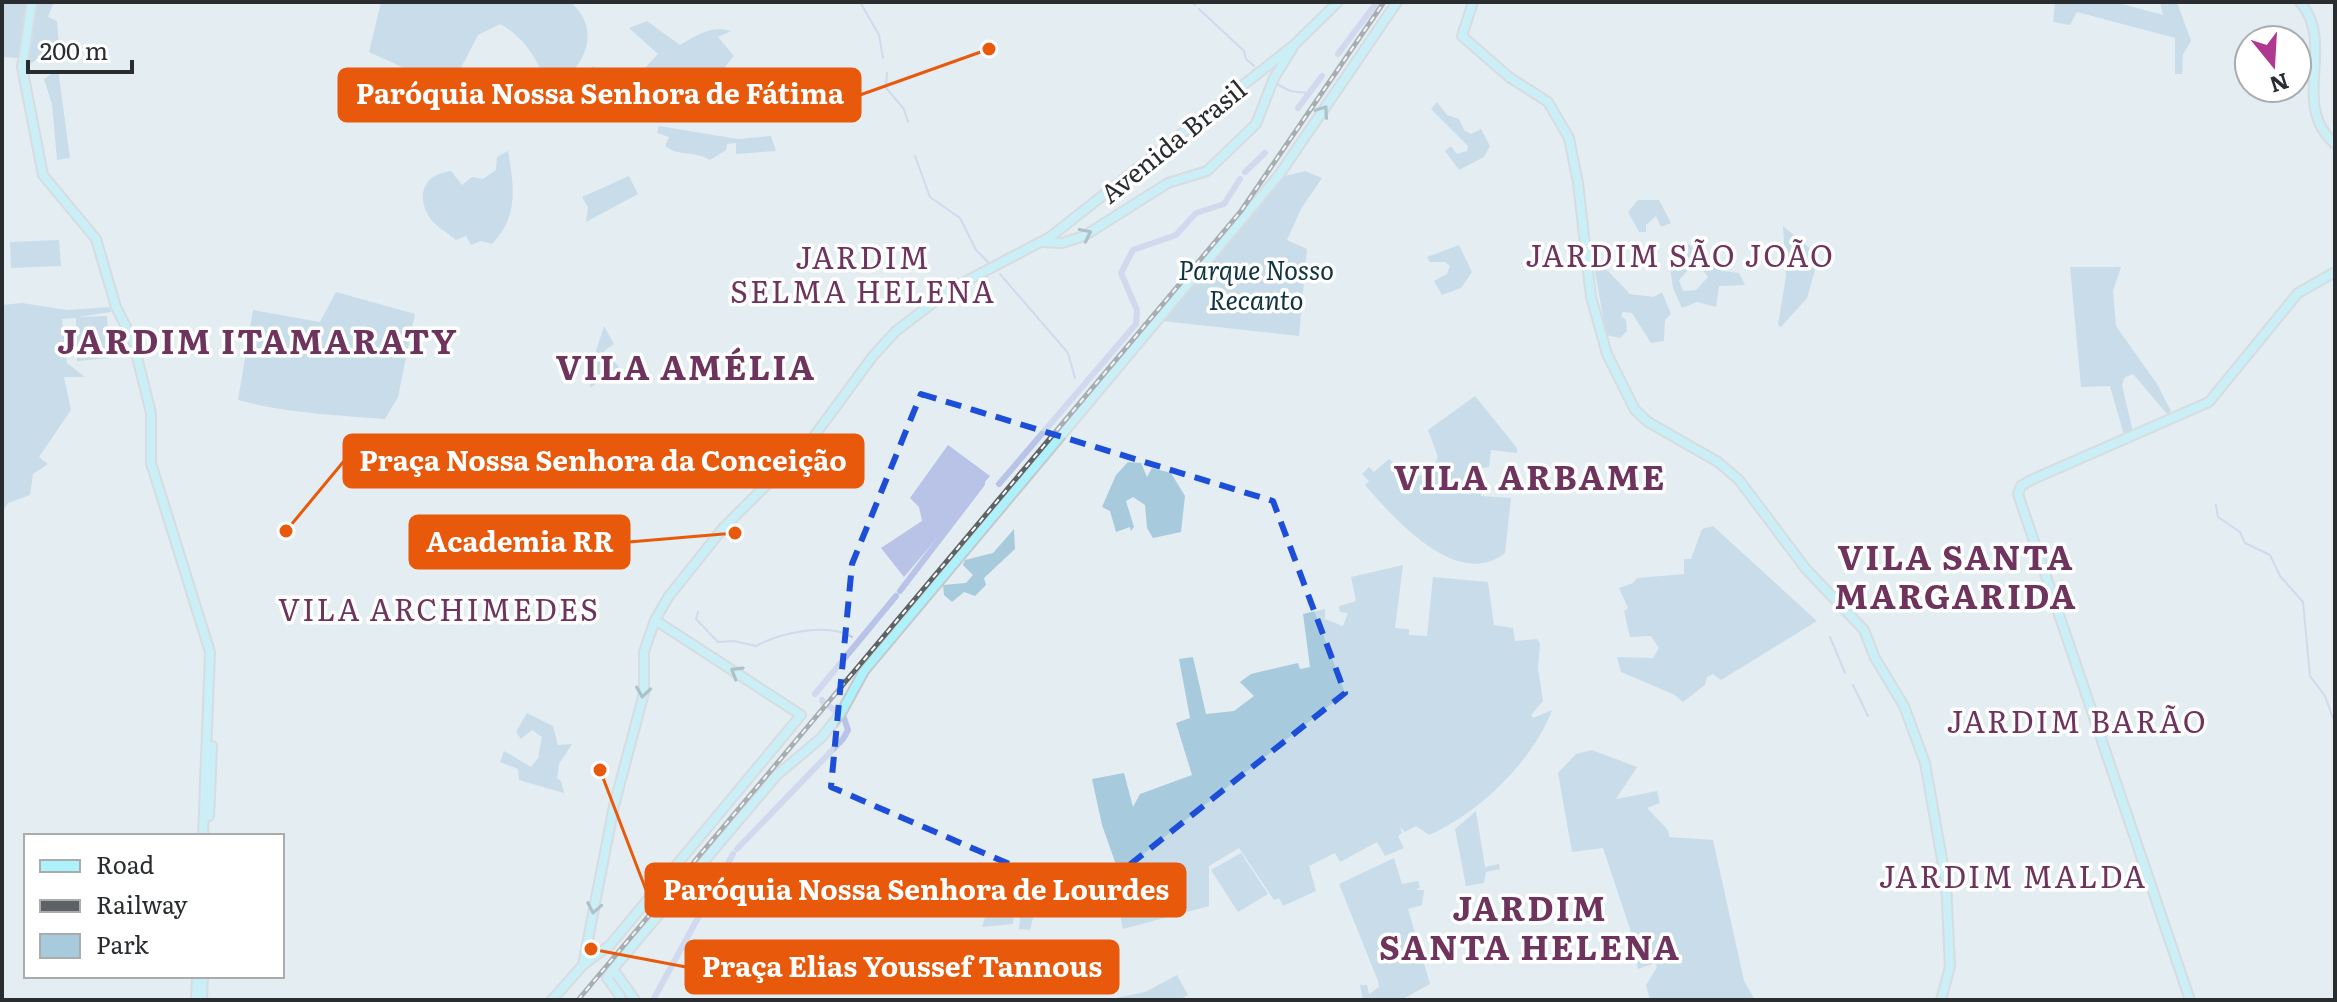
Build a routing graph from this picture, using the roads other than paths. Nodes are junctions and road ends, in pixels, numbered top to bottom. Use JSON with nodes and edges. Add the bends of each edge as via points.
{"nodes":[{"id":1,"x":32,"y":2,"type":"edge"},
{"id":2,"x":1338,"y":2,"type":"edge"},
{"id":3,"x":1397,"y":2,"type":"edge"},
{"id":4,"x":1473,"y":2,"type":"edge"},
{"id":5,"x":2300,"y":2,"type":"edge"},
{"id":6,"x":2324,"y":28,"type":"dead end"},
{"id":7,"x":1280,"y":60,"type":"junction"},
{"id":8,"x":2324,"y":85,"type":"dead end"},
{"id":9,"x":2335,"y":144,"type":"edge"},
{"id":10,"x":1052,"y":239,"type":"junction"},
{"id":11,"x":2335,"y":272,"type":"edge"},
{"id":12,"x":655,"y":620,"type":"junction"},
{"id":13,"x":755,"y":753,"type":"dead end"},
{"id":14,"x":760,"y":764,"type":"junction"},
{"id":15,"x":206,"y":834,"type":"edge"},
{"id":16,"x":583,"y":965,"type":"junction"},
{"id":17,"x":613,"y":969,"type":"junction"},
{"id":18,"x":200,"y":978,"type":"edge"},
{"id":19,"x":622,"y":996,"type":"edge"},
{"id":20,"x":199,"y":1000,"type":"edge"},
{"id":21,"x":552,"y":1000,"type":"edge"},
{"id":22,"x":635,"y":1000,"type":"edge"},
{"id":23,"x":1941,"y":1000,"type":"edge"},
{"id":24,"x":2190,"y":1000,"type":"edge"}],
"edges":[{"from":1,"to":15,"type":"main road","via":[[22,67],[43,175],[96,239],[116,307],[142,361],[152,420],[151,463],[210,652]]},
{"from":2,"to":7,"type":"main road","name":"Avenida Brasil"},
{"from":17,"to":3,"type":"main road","one_way":true,"via":[[777,775],[821,738],[855,684],[1279,175]]},
{"from":4,"to":23,"type":"main road","via":[[1462,36],[1548,102],[1569,138],[1591,297],[1607,354],[1641,418],[1739,480],[1806,569],[1859,623],[1904,706],[1932,792],[1946,882],[1950,967]]},
{"from":5,"to":6,"type":"main road"},
{"from":7,"to":10,"type":"main road","name":"Avenida Brasil"},
{"from":10,"to":7,"type":"main road","one_way":true,"via":[[1077,239],[1168,183],[1207,171],[1258,120]]},
{"from":8,"to":9,"type":"main road","via":[[2318,120]]},
{"from":10,"to":12,"type":"main road","name":"Avenida Brasil","via":[[944,293],[886,340],[809,443],[724,527]]},
{"from":11,"to":24,"type":"main road","via":[[2298,293],[2209,402],[2025,483],[2018,494]]},
{"from":14,"to":12,"type":"main road","one_way":true,"via":[[801,715]]},
{"from":12,"to":16,"type":"main road","one_way":true,"via":[[643,664],[644,693],[614,806]]},
{"from":13,"to":14,"type":"main road"},
{"from":14,"to":16,"type":"main road","via":[[610,945]]},
{"from":16,"to":21,"type":"main road"},
{"from":17,"to":19,"type":"main road"},
{"from":17,"to":19,"type":"main road","via":[[607,978]]},
{"from":18,"to":20,"type":"main road"},
{"from":19,"to":22,"type":"main road"}]}
